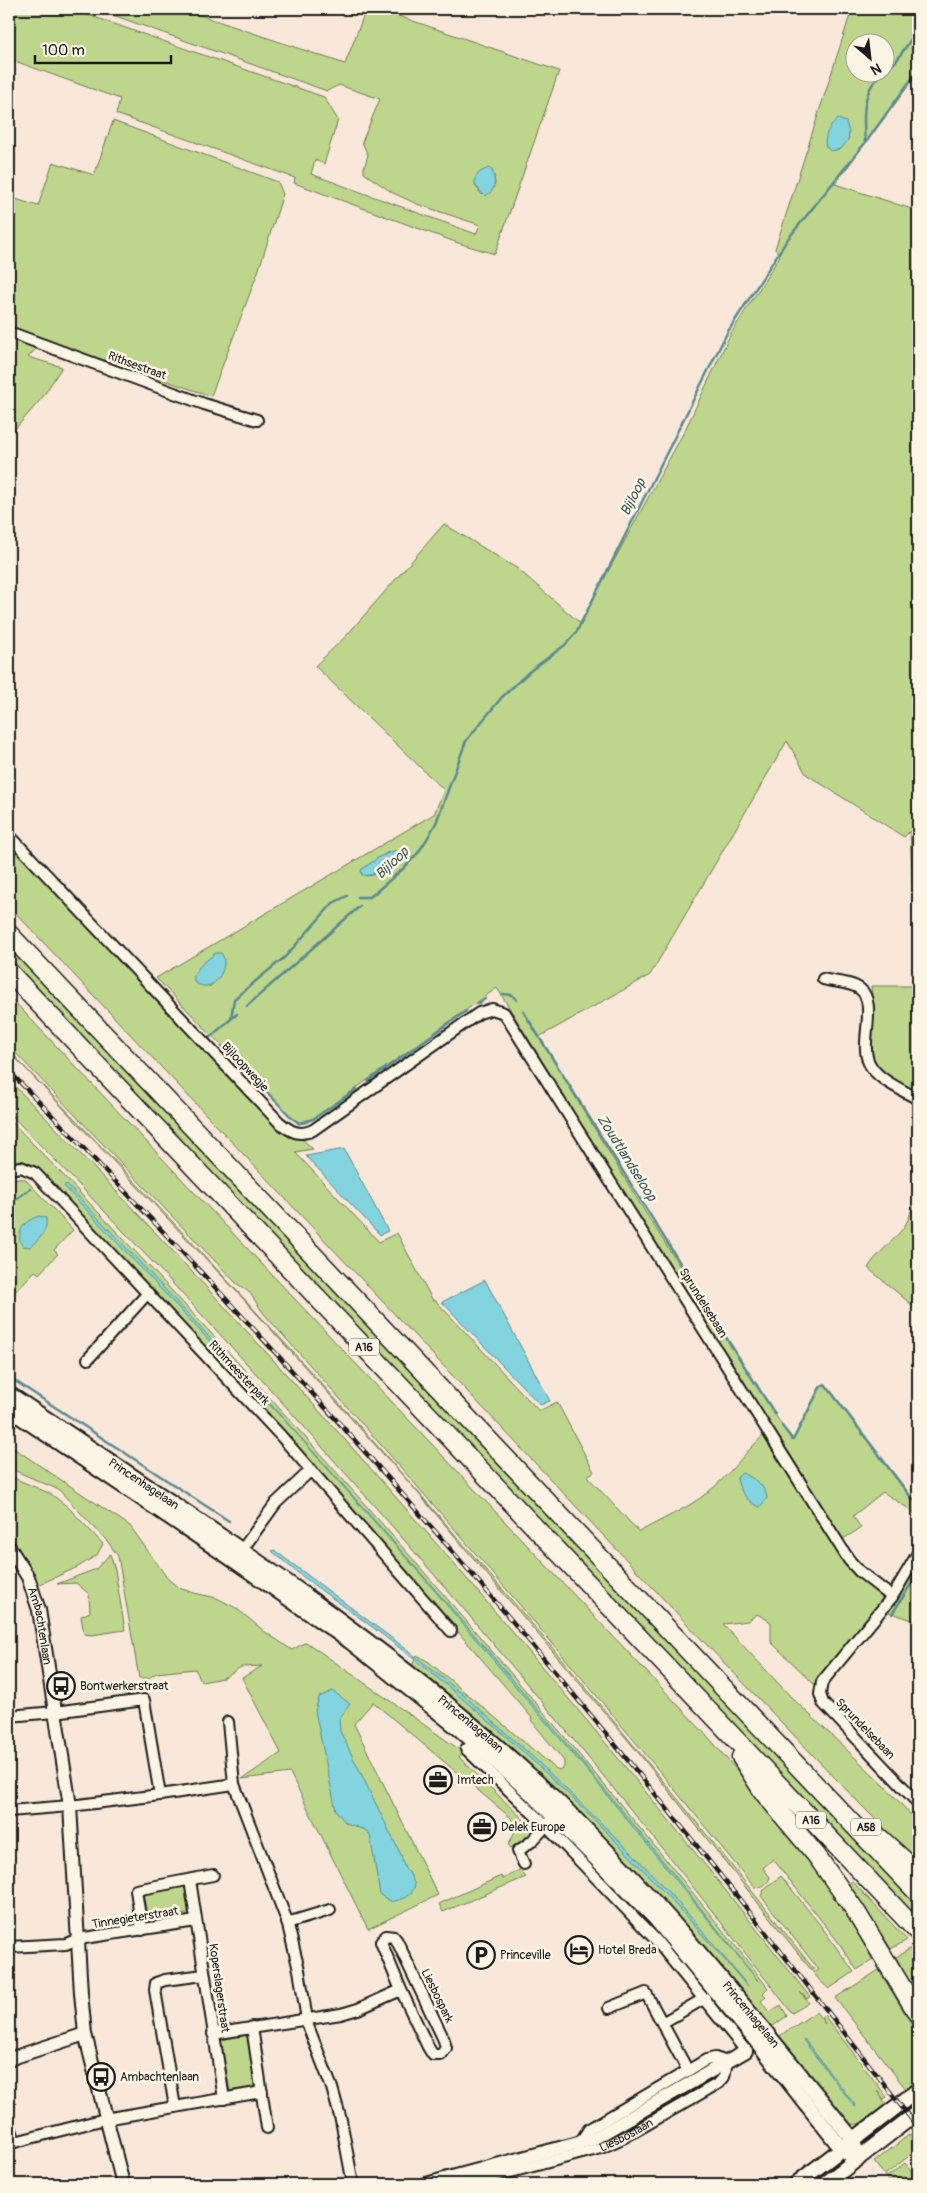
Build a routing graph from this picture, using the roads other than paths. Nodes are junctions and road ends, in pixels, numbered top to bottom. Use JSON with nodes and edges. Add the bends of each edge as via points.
{"nodes":[{"id":1,"x":9,"y":332,"type":"edge"},
{"id":2,"x":257,"y":420,"type":"dead end"},
{"id":3,"x":9,"y":835,"type":"edge"},
{"id":4,"x":9,"y":934,"type":"edge"},
{"id":5,"x":9,"y":972,"type":"edge"},
{"id":6,"x":823,"y":979,"type":"dead end"},
{"id":7,"x":504,"y":1013,"type":"joint"},
{"id":8,"x":918,"y":1099,"type":"edge"},
{"id":9,"x":9,"y":1169,"type":"edge"},
{"id":10,"x":148,"y":1293,"type":"junction"},
{"id":11,"x":88,"y":1359,"type":"dead end"},
{"id":12,"x":9,"y":1394,"type":"edge"},
{"id":13,"x":9,"y":1409,"type":"edge"},
{"id":14,"x":311,"y":1470,"type":"junction"},
{"id":15,"x":9,"y":1547,"type":"edge"},
{"id":16,"x":918,"y":1553,"type":"edge"},
{"id":17,"x":239,"y":1555,"type":"junction"},
{"id":18,"x":892,"y":1597,"type":"junction"},
{"id":19,"x":452,"y":1631,"type":"dead end"},
{"id":20,"x":55,"y":1712,"type":"junction"},
{"id":21,"x":9,"y":1716,"type":"edge"},
{"id":22,"x":228,"y":1722,"type":"dead end"},
{"id":23,"x":719,"y":1723,"type":"junction"},
{"id":24,"x":466,"y":1749,"type":"dead end"},
{"id":25,"x":812,"y":1783,"type":"junction"},
{"id":26,"x":234,"y":1784,"type":"junction"},
{"id":27,"x":160,"y":1794,"type":"junction"},
{"id":28,"x":918,"y":1803,"type":"edge"},
{"id":29,"x":70,"y":1806,"type":"junction"},
{"id":30,"x":9,"y":1811,"type":"edge"},
{"id":31,"x":554,"y":1816,"type":"junction"},
{"id":32,"x":524,"y":1864,"type":"dead end"},
{"id":33,"x":918,"y":1873,"type":"edge"},
{"id":34,"x":213,"y":1876,"type":"dead end"},
{"id":35,"x":190,"y":1880,"type":"junction"},
{"id":36,"x":918,"y":1893,"type":"edge"},
{"id":37,"x":330,"y":1910,"type":"dead end"},
{"id":38,"x":196,"y":1921,"type":"junction"},
{"id":39,"x":287,"y":1924,"type":"junction"},
{"id":40,"x":142,"y":1930,"type":"junction"},
{"id":41,"x":918,"y":1932,"type":"edge"},
{"id":42,"x":78,"y":1939,"type":"junction"},
{"id":43,"x":9,"y":1947,"type":"edge"},
{"id":44,"x":204,"y":1975,"type":"junction"},
{"id":45,"x":401,"y":1990,"type":"junction"},
{"id":46,"x":704,"y":1998,"type":"junction"},
{"id":47,"x":608,"y":2008,"type":"dead end"},
{"id":48,"x":918,"y":2014,"type":"edge"},
{"id":49,"x":307,"y":2019,"type":"junction"},
{"id":50,"x":662,"y":2022,"type":"junction"},
{"id":51,"x":252,"y":2027,"type":"junction"},
{"id":52,"x":85,"y":2034,"type":"junction"},
{"id":53,"x":212,"y":2034,"type":"junction"},
{"id":54,"x":746,"y":2051,"type":"joint"},
{"id":55,"x":9,"y":2059,"type":"edge"},
{"id":56,"x":727,"y":2062,"type":"junction"},
{"id":57,"x":688,"y":2070,"type":"junction"},
{"id":58,"x":918,"y":2090,"type":"edge"},
{"id":59,"x":262,"y":2092,"type":"junction"},
{"id":60,"x":224,"y":2099,"type":"junction"},
{"id":61,"x":175,"y":2108,"type":"junction"},
{"id":62,"x":918,"y":2112,"type":"edge"},
{"id":63,"x":105,"y":2119,"type":"junction"},
{"id":64,"x":9,"y":2123,"type":"edge"},
{"id":65,"x":267,"y":2128,"type":"dead end"},
{"id":66,"x":853,"y":2140,"type":"junction"},
{"id":67,"x":12,"y":2143,"type":"edge"},
{"id":68,"x":579,"y":2144,"type":"junction"},
{"id":69,"x":842,"y":2149,"type":"junction"},
{"id":70,"x":858,"y":2159,"type":"junction"},
{"id":71,"x":503,"y":2169,"type":"junction"},
{"id":72,"x":449,"y":2181,"type":"edge"},
{"id":73,"x":123,"y":2184,"type":"edge"},
{"id":74,"x":352,"y":2184,"type":"edge"},
{"id":75,"x":426,"y":2184,"type":"edge"},
{"id":76,"x":465,"y":2184,"type":"edge"},
{"id":77,"x":796,"y":2184,"type":"edge"},
{"id":78,"x":825,"y":2184,"type":"edge"}],
"edges":[{"from":1,"to":2,"type":"street","name":"Rithsestraat","via":[[204,404]]},
{"from":3,"to":7,"type":"street","name":"Bijloopwegje","via":[[279,1122],[294,1133],[313,1130],[479,1013],[492,1008]]},
{"from":4,"to":25,"type":"highway","number":"A16"},
{"from":5,"to":23,"type":"highway","number":"A16"},
{"from":6,"to":8,"type":"street","via":[[854,986],[862,992],[868,1008],[865,1048],[869,1063],[877,1073]]},
{"from":7,"to":18,"type":"street","name":"Sprundelsebaan","via":[[850,1560]]},
{"from":9,"to":10,"type":"street","name":"Rithmeesterpark","via":[[21,1167],[34,1173]]},
{"from":10,"to":11,"type":"street"},
{"from":10,"to":14,"type":"street","name":"Rithmeesterpark"},
{"from":12,"to":17,"type":"main road","name":"Princenhagelaan"},
{"from":13,"to":17,"type":"main road","name":"Princenhagelaan"},
{"from":14,"to":17,"type":"street","via":[[276,1503]]},
{"from":14,"to":19,"type":"street","name":"Rithmeesterpark"},
{"from":15,"to":20,"type":"street","name":"Ambachtenlaan","via":[[24,1568],[36,1598]]},
{"from":16,"to":18,"type":"street","name":"Sprundelsebaan"},
{"from":17,"to":31,"type":"main road","name":"Princenhagelaan","via":[[394,1674]]},
{"from":18,"to":28,"type":"street","name":"Sprundelsebaan","via":[[822,1682],[820,1694],[822,1703]]},
{"from":20,"to":21,"type":"street"},
{"from":20,"to":27,"type":"street","via":[[144,1700]]},
{"from":20,"to":29,"type":"street","name":"Ambachtenlaan"},
{"from":22,"to":26,"type":"street"},
{"from":23,"to":41,"type":"highway","number":"A16"},
{"from":23,"to":48,"type":"highway","number":"A16","via":[[764,1793],[856,1910]]},
{"from":24,"to":31,"type":"street","name":"Princenhagelaan"},
{"from":25,"to":33,"type":"highway","number":"A58","via":[[894,1849]]},
{"from":25,"to":36,"type":"highway","number":"A16"},
{"from":26,"to":27,"type":"street"},
{"from":26,"to":39,"type":"street"},
{"from":27,"to":29,"type":"street"},
{"from":29,"to":30,"type":"street"},
{"from":29,"to":42,"type":"street","name":"Ambachtenlaan"},
{"from":31,"to":32,"type":"street","via":[[532,1841],[518,1851]]},
{"from":31,"to":46,"type":"street","name":"Princenhagelaan"},
{"from":31,"to":66,"type":"main road","name":"Princenhagelaan","via":[[652,1898],[716,1970]]},
{"from":31,"to":69,"type":"main road","name":"Princenhagelaan","via":[[655,1918]]},
{"from":34,"to":35,"type":"street"},
{"from":35,"to":38,"type":"street","name":"Koperslagerstraat"},
{"from":35,"to":40,"type":"street","via":[[136,1890]]},
{"from":37,"to":39,"type":"street"},
{"from":38,"to":40,"type":"street","name":"Tinnegieterstraat"},
{"from":38,"to":44,"type":"street","name":"Koperslagerstraat"},
{"from":39,"to":49,"type":"street"},
{"from":40,"to":42,"type":"street","name":"Tinnegieterstraat"},
{"from":42,"to":43,"type":"street","name":"Tinnegieterstraat","via":[[66,1944]]},
{"from":42,"to":52,"type":"street","name":"Ambachtenlaan"},
{"from":44,"to":53,"type":"street","name":"Koperslagerstraat"},
{"from":44,"to":61,"type":"street","via":[[164,1980],[156,1983],[154,1990]]},
{"from":45,"to":45,"type":"street","name":"Liesbospark","via":[[428,2047],[433,2054],[441,2055],[446,2048],[444,2040],[397,1941],[386,1936],[381,1942]]},
{"from":45,"to":49,"type":"street","via":[[358,2009]]},
{"from":46,"to":50,"type":"street"},
{"from":46,"to":54,"type":"street","name":"Princenhagelaan"},
{"from":47,"to":50,"type":"street","via":[[646,1993]]},
{"from":49,"to":51,"type":"street"},
{"from":49,"to":74,"type":"street","via":[[341,2120]]},
{"from":50,"to":57,"type":"street"},
{"from":51,"to":53,"type":"street"},
{"from":51,"to":59,"type":"street"},
{"from":52,"to":55,"type":"street"},
{"from":52,"to":63,"type":"street","name":"Ambachtenlaan"},
{"from":53,"to":60,"type":"street","name":"Koperslagerstraat"},
{"from":54,"to":56,"type":"street","name":"Liesboslaan"},
{"from":56,"to":57,"type":"street","name":"Liesboslaan","via":[[710,2059]]},
{"from":56,"to":68,"type":"street","name":"Liesboslaan","via":[[606,2133]]},
{"from":56,"to":71,"type":"street","name":"Liesboslaan","via":[[724,2077],[719,2083],[625,2137],[592,2151]]},
{"from":57,"to":68,"type":"street","name":"Liesboslaan","via":[[589,2128]]},
{"from":58,"to":66,"type":"main road"},
{"from":59,"to":60,"type":"street"},
{"from":59,"to":65,"type":"street"},
{"from":60,"to":61,"type":"street"},
{"from":61,"to":63,"type":"street"},
{"from":62,"to":70,"type":"main road"},
{"from":63,"to":67,"type":"street"},
{"from":63,"to":73,"type":"street","name":"Ambachtenlaan"},
{"from":64,"to":67,"type":"street"},
{"from":66,"to":69,"type":"main road"},
{"from":66,"to":70,"type":"main road"},
{"from":68,"to":71,"type":"street","name":"Liesboslaan"},
{"from":69,"to":70,"type":"main road","name":"Princenhagelaan"},
{"from":69,"to":77,"type":"main road"},
{"from":70,"to":78,"type":"main road"},
{"from":71,"to":72,"type":"street","name":"Liesboslaan"},
{"from":71,"to":76,"type":"street","name":"Liesboslaan"},
{"from":72,"to":75,"type":"street","name":"Liesboslaan"}]}
